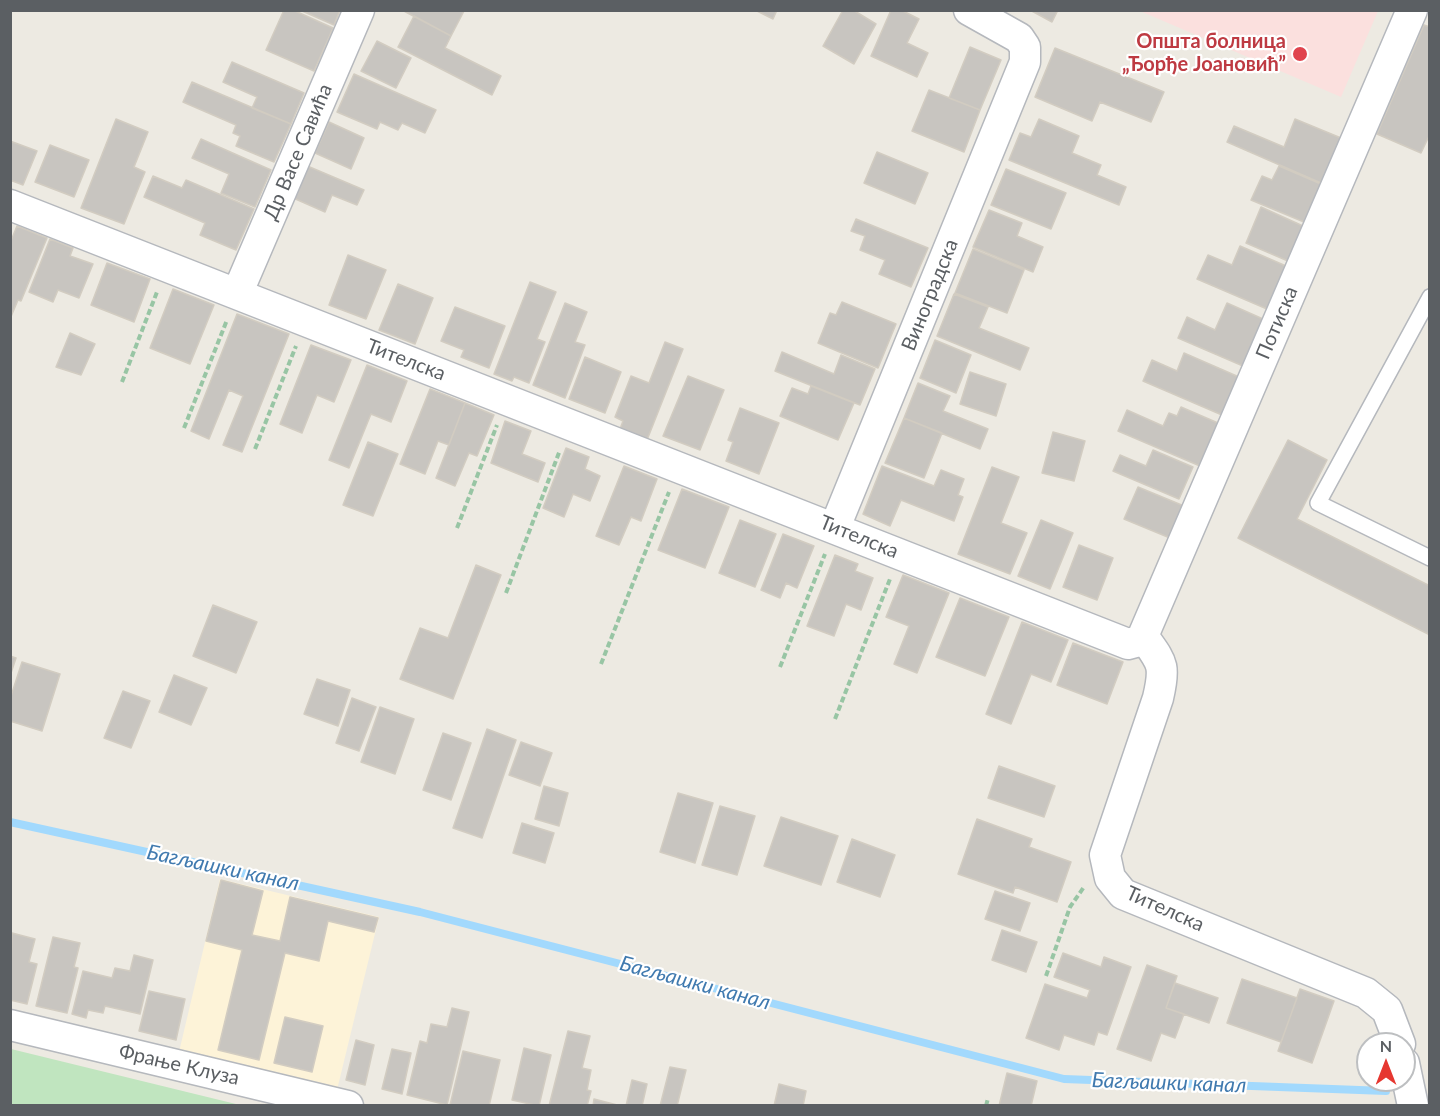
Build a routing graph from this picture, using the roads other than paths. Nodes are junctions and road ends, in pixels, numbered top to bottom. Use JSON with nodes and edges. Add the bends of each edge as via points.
{"nodes":[{"id":1,"x":359,"y":10,"type":"edge"},
{"id":2,"x":969,"y":10,"type":"edge"},
{"id":3,"x":1410,"y":11,"type":"edge"},
{"id":4,"x":10,"y":205,"type":"edge"},
{"id":5,"x":237,"y":294,"type":"junction"},
{"id":6,"x":1430,"y":297,"type":"edge"},
{"id":7,"x":835,"y":527,"type":"junction"},
{"id":8,"x":1430,"y":558,"type":"edge"},
{"id":9,"x":1143,"y":636,"type":"junction"},
{"id":10,"x":10,"y":1025,"type":"edge"},
{"id":11,"x":1395,"y":1032,"type":"edge"},
{"id":12,"x":348,"y":1106,"type":"edge"}],
"edges":[{"from":1,"to":5,"type":"street","name":"Др Васе Савића"},
{"from":2,"to":7,"type":"street","name":"Виноградска","via":[[1019,38],[1025,47],[1025,62]]},
{"from":3,"to":9,"type":"street","name":"Потиска"},
{"from":4,"to":5,"type":"street","name":"Тителска"},
{"from":5,"to":7,"type":"street","name":"Тителска"},
{"from":6,"to":8,"type":"lane","via":[[1318,503]]},
{"from":7,"to":9,"type":"street","name":"Тителска","via":[[1128,644]]},
{"from":9,"to":11,"type":"street","name":"Тителска","via":[[1161,663],[1163,677],[1105,855],[1110,878],[1123,894],[1366,993],[1387,1010]]},
{"from":10,"to":12,"type":"street","name":"Фрање Клуза"}]}
